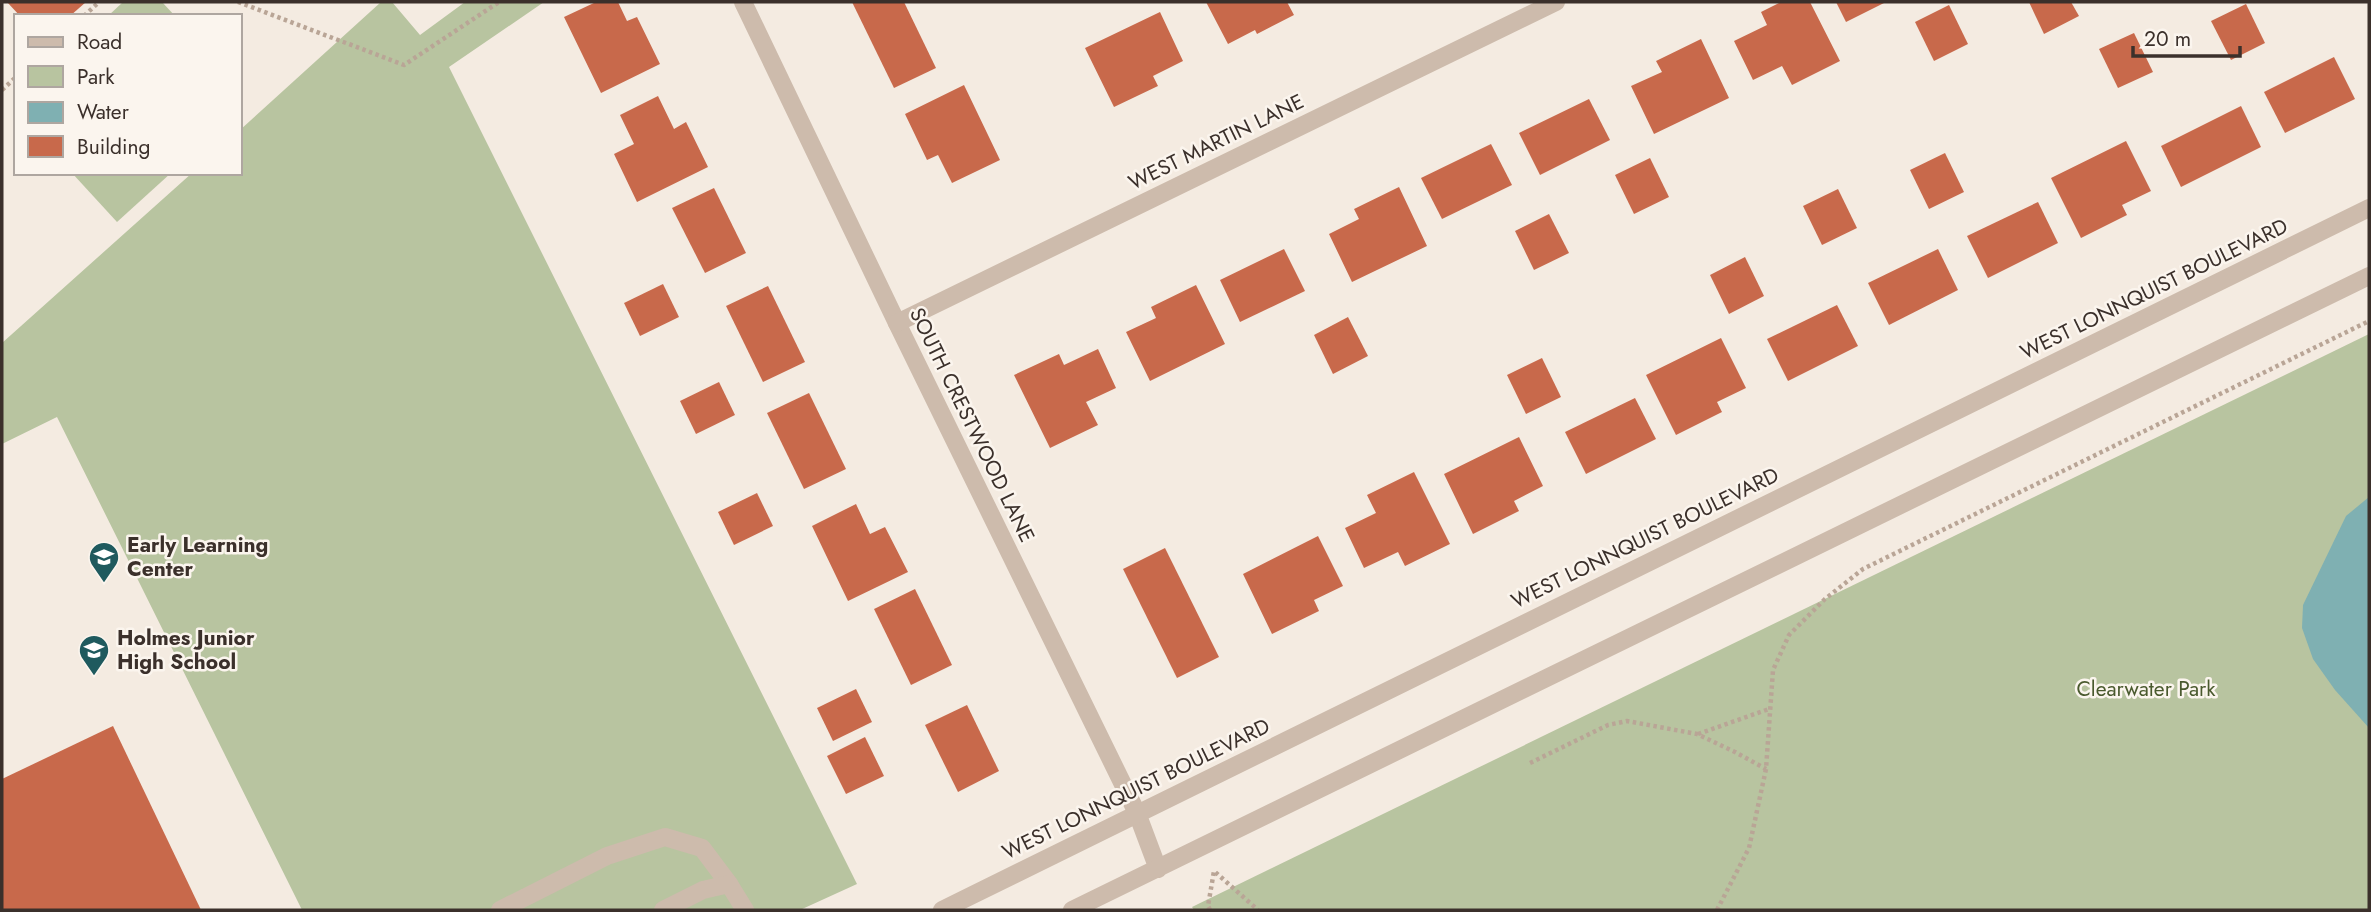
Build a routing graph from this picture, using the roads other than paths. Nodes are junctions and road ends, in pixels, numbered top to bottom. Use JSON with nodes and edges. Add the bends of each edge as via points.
{"nodes":[{"id":1,"x":743,"y":2,"type":"edge"},
{"id":2,"x":1556,"y":2,"type":"edge"},
{"id":3,"x":2369,"y":208,"type":"edge"},
{"id":4,"x":2369,"y":276,"type":"edge"},
{"id":5,"x":897,"y":323,"type":"junction"},
{"id":6,"x":1137,"y":813,"type":"junction"},
{"id":7,"x":1158,"y":869,"type":"junction"},
{"id":8,"x":729,"y":884,"type":"junction"},
{"id":9,"x":500,"y":910,"type":"edge"},
{"id":10,"x":663,"y":910,"type":"edge"},
{"id":11,"x":745,"y":910,"type":"edge"},
{"id":12,"x":942,"y":910,"type":"edge"},
{"id":13,"x":1072,"y":910,"type":"edge"}],
"edges":[{"from":1,"to":5,"type":"street","name":"SOUTH CRESTWOOD LANE"},
{"from":2,"to":5,"type":"street","name":"WEST MARTIN LANE"},
{"from":3,"to":6,"type":"street","name":"WEST LONNQUIST BOULEVARD"},
{"from":4,"to":7,"type":"street"},
{"from":5,"to":6,"type":"street","name":"SOUTH CRESTWOOD LANE"},
{"from":6,"to":7,"type":"street","name":"SOUTH CRESTWOOD LANE"},
{"from":6,"to":12,"type":"street","name":"WEST LONNQUIST BOULEVARD"},
{"from":7,"to":13,"type":"street"},
{"from":8,"to":9,"type":"street","via":[[702,848],[665,837],[607,856]]},
{"from":8,"to":10,"type":"street","via":[[704,890]]},
{"from":8,"to":11,"type":"street"}]}
